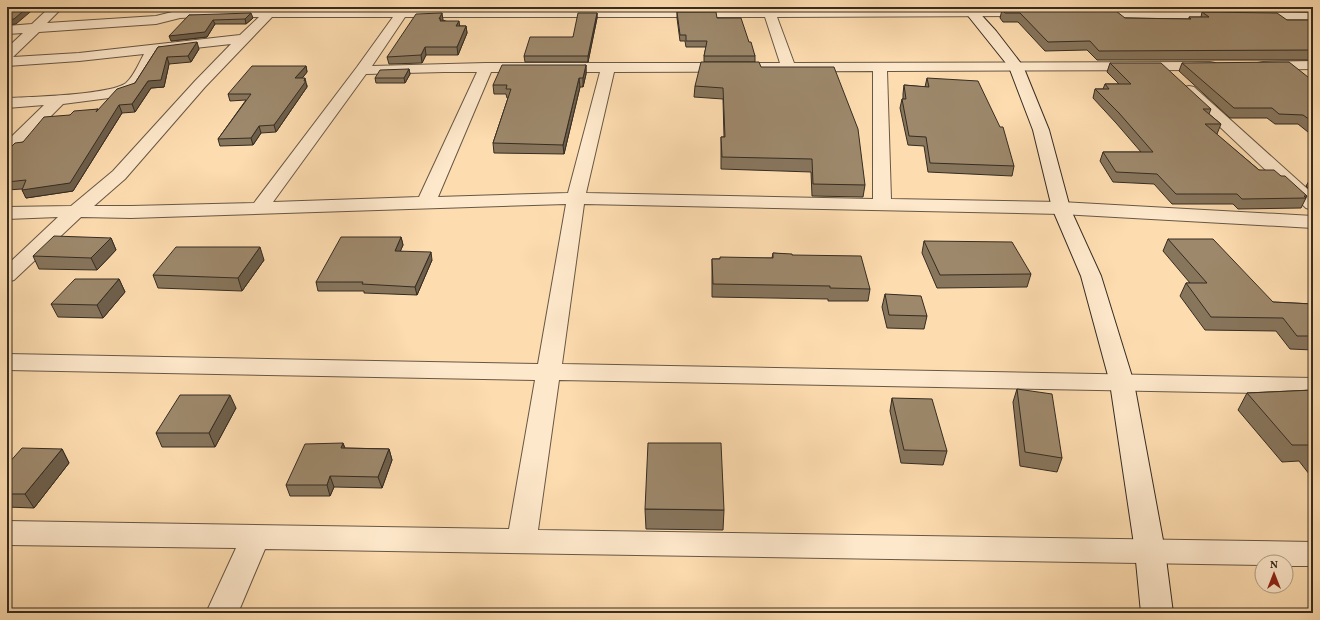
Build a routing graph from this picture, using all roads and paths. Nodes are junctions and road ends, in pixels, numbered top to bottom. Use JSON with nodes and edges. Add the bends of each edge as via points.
{"nodes":[{"id":1,"x":57,"y":7,"type":"edge"},
{"id":2,"x":273,"y":9,"type":"edge"},
{"id":3,"x":638,"y":10,"type":"edge"},
{"id":4,"x":769,"y":10,"type":"edge"},
{"id":5,"x":970,"y":10,"type":"edge"},
{"id":6,"x":402,"y":12,"type":"junction"},
{"id":7,"x":1044,"y":13,"type":"edge"},
{"id":8,"x":1075,"y":14,"type":"edge"},
{"id":9,"x":1313,"y":17,"type":"edge"},
{"id":10,"x":36,"y":28,"type":"junction"},
{"id":11,"x":7,"y":30,"type":"edge"},
{"id":12,"x":244,"y":39,"type":"junction"},
{"id":13,"x":154,"y":49,"type":"junction"},
{"id":14,"x":7,"y":56,"type":"edge"},
{"id":15,"x":7,"y":62,"type":"edge"},
{"id":16,"x":1313,"y":65,"type":"edge"},
{"id":17,"x":880,"y":66,"type":"junction"},
{"id":18,"x":1016,"y":66,"type":"junction"},
{"id":19,"x":1163,"y":66,"type":"junction"},
{"id":20,"x":1225,"y":66,"type":"edge"},
{"id":21,"x":1248,"y":66,"type":"edge"},
{"id":22,"x":1294,"y":66,"type":"junction"},
{"id":23,"x":608,"y":67,"type":"junction"},
{"id":24,"x":788,"y":67,"type":"junction"},
{"id":25,"x":486,"y":68,"type":"junction"},
{"id":26,"x":362,"y":70,"type":"junction"},
{"id":27,"x":1313,"y":78,"type":"edge"},
{"id":28,"x":58,"y":100,"type":"junction"},
{"id":29,"x":7,"y":103,"type":"edge"},
{"id":30,"x":7,"y":150,"type":"edge"},
{"id":31,"x":576,"y":198,"type":"junction"},
{"id":32,"x":426,"y":203,"type":"junction"},
{"id":33,"x":882,"y":204,"type":"junction"},
{"id":34,"x":1313,"y":204,"type":"edge"},
{"id":35,"x":259,"y":208,"type":"junction"},
{"id":36,"x":1061,"y":208,"type":"junction"},
{"id":37,"x":76,"y":211,"type":"junction"},
{"id":38,"x":7,"y":213,"type":"edge"},
{"id":39,"x":1313,"y":222,"type":"edge"},
{"id":40,"x":7,"y":276,"type":"edge"},
{"id":41,"x":7,"y":362,"type":"edge"},
{"id":42,"x":548,"y":373,"type":"junction"},
{"id":43,"x":1122,"y":383,"type":"junction"},
{"id":44,"x":1313,"y":386,"type":"edge"},
{"id":45,"x":7,"y":532,"type":"edge"},
{"id":46,"x":256,"y":536,"type":"junction"},
{"id":47,"x":522,"y":541,"type":"junction"},
{"id":48,"x":1150,"y":551,"type":"junction"},
{"id":49,"x":1313,"y":554,"type":"edge"},
{"id":50,"x":222,"y":613,"type":"edge"},
{"id":51,"x":1157,"y":613,"type":"edge"}],
"edges":[{"from":1,"to":10,"type":"street"},
{"from":2,"to":6,"type":"street"},
{"from":2,"to":10,"type":"street","via":[[180,14],[156,20]]},
{"from":2,"to":12,"type":"street"},
{"from":3,"to":4,"type":"street"},
{"from":3,"to":6,"type":"street"},
{"from":4,"to":5,"type":"street"},
{"from":4,"to":24,"type":"street"},
{"from":5,"to":7,"type":"street"},
{"from":5,"to":18,"type":"street"},
{"from":6,"to":26,"type":"street"},
{"from":8,"to":9,"type":"street"},
{"from":10,"to":11,"type":"street"},
{"from":10,"to":14,"type":"street"},
{"from":12,"to":13,"type":"street"},
{"from":12,"to":37,"type":"street","via":[[119,175]]},
{"from":13,"to":15,"type":"street"},
{"from":13,"to":28,"type":"street","via":[[131,86],[110,94]]},
{"from":16,"to":22,"type":"street"},
{"from":17,"to":18,"type":"street"},
{"from":17,"to":24,"type":"street"},
{"from":17,"to":33,"type":"street"},
{"from":18,"to":19,"type":"street"},
{"from":18,"to":36,"type":"street","via":[[1041,130]]},
{"from":19,"to":20,"type":"street"},
{"from":19,"to":34,"type":"street"},
{"from":21,"to":22,"type":"street"},
{"from":22,"to":27,"type":"street"},
{"from":23,"to":24,"type":"street"},
{"from":23,"to":25,"type":"street"},
{"from":23,"to":31,"type":"street"},
{"from":25,"to":26,"type":"street"},
{"from":25,"to":32,"type":"street"},
{"from":26,"to":35,"type":"street"},
{"from":28,"to":29,"type":"street"},
{"from":28,"to":30,"type":"street"},
{"from":31,"to":32,"type":"street"},
{"from":31,"to":33,"type":"street"},
{"from":31,"to":42,"type":"street"},
{"from":32,"to":35,"type":"street"},
{"from":33,"to":36,"type":"street"},
{"from":35,"to":37,"type":"street"},
{"from":36,"to":39,"type":"street"},
{"from":36,"to":43,"type":"street","via":[[1091,276]]},
{"from":37,"to":38,"type":"street"},
{"from":37,"to":40,"type":"street"},
{"from":41,"to":42,"type":"street"},
{"from":42,"to":43,"type":"street"},
{"from":42,"to":47,"type":"street"},
{"from":43,"to":44,"type":"street"},
{"from":43,"to":48,"type":"street"},
{"from":45,"to":46,"type":"street"},
{"from":46,"to":47,"type":"street"},
{"from":46,"to":50,"type":"street"},
{"from":47,"to":48,"type":"street"},
{"from":48,"to":49,"type":"street"},
{"from":48,"to":51,"type":"street"}]}
